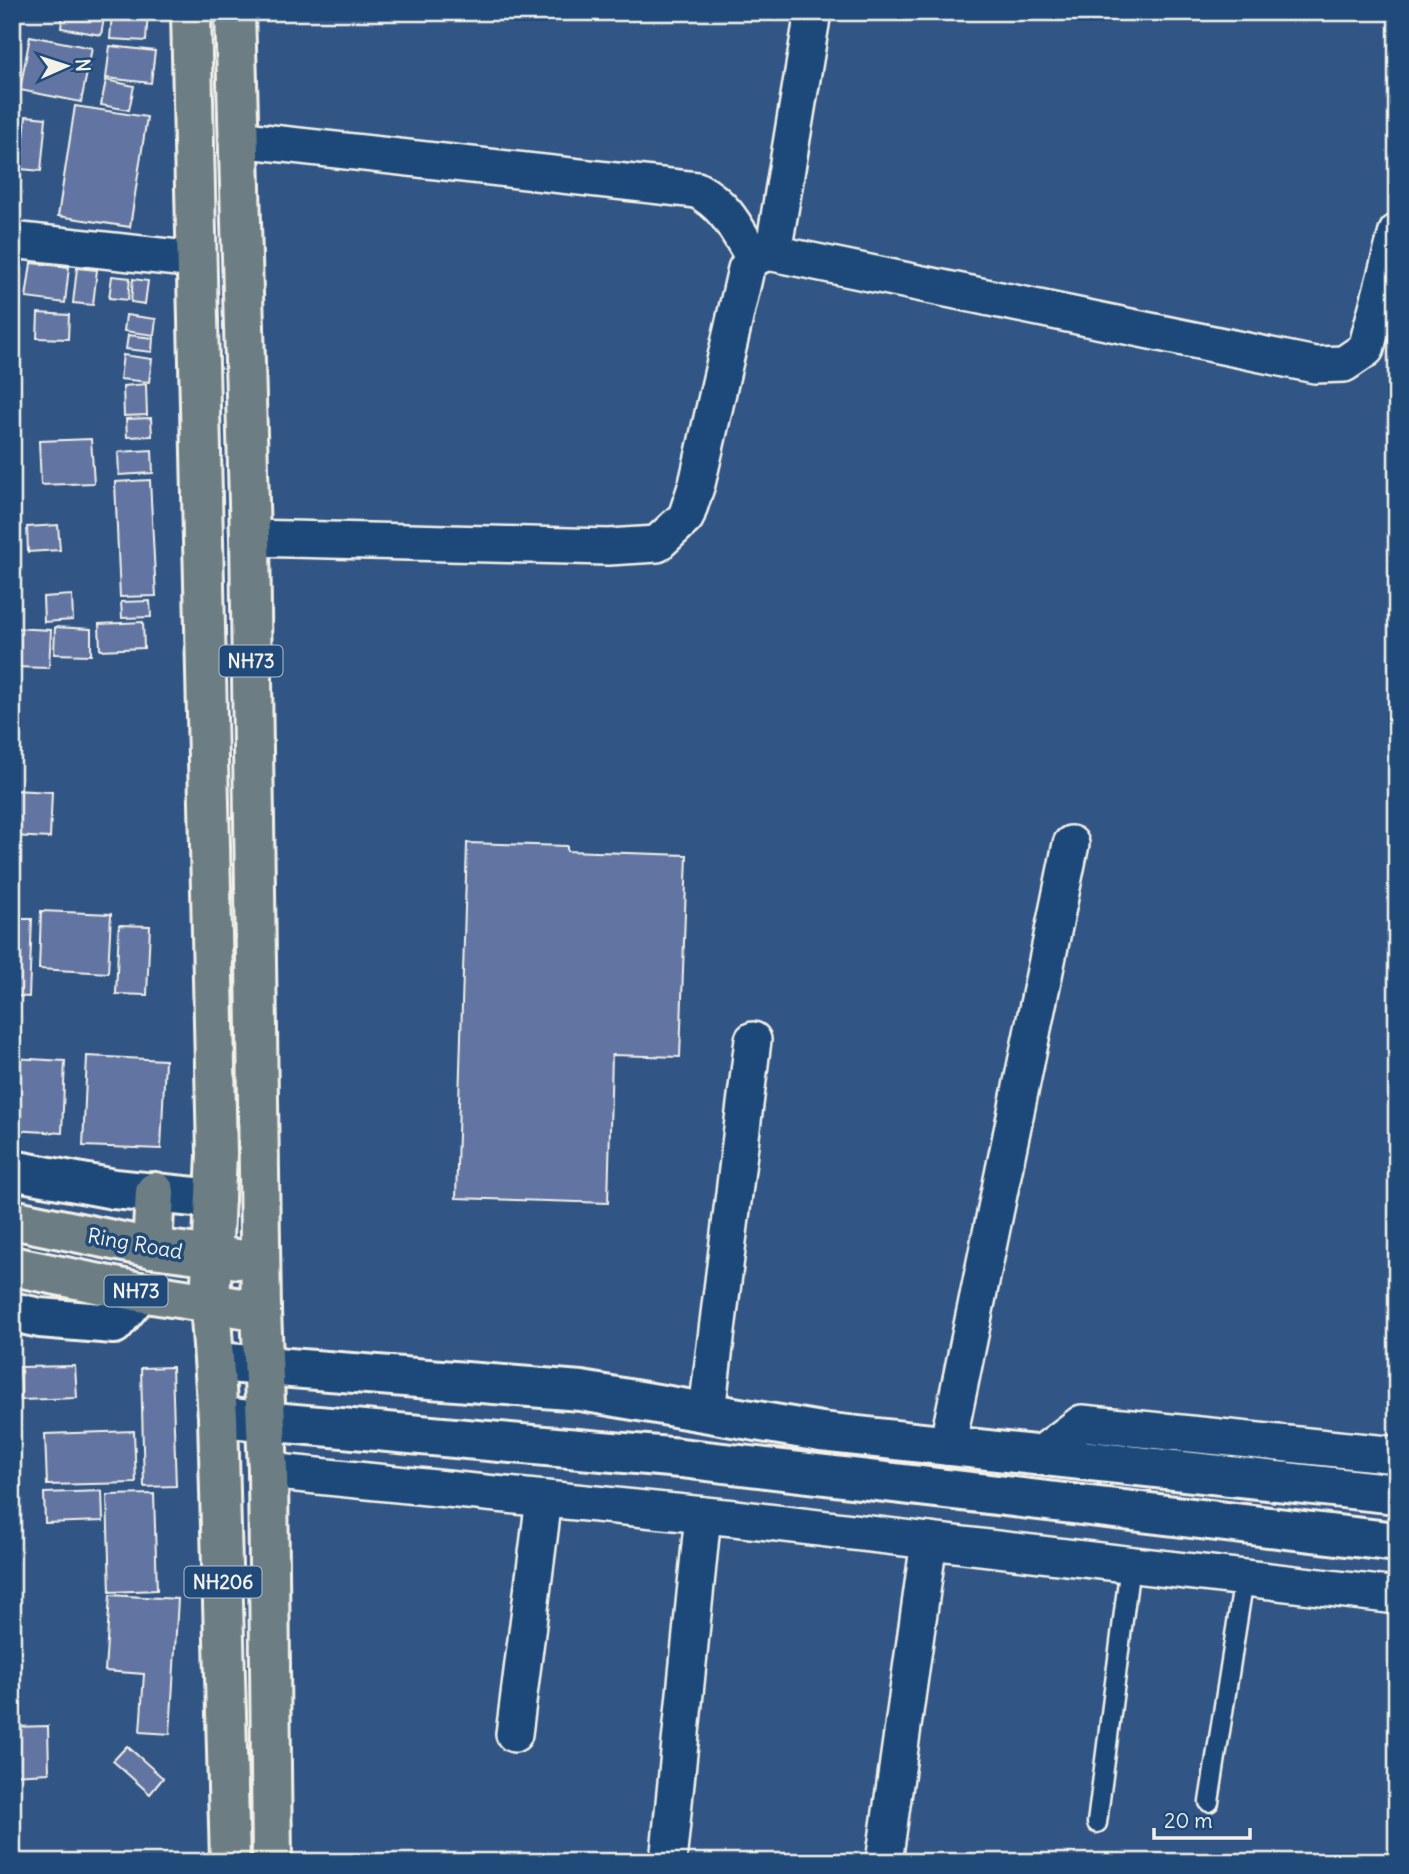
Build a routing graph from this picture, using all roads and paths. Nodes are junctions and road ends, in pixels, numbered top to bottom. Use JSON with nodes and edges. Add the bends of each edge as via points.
{"nodes":[{"id":1,"x":191,"y":12,"type":"edge"},
{"id":2,"x":235,"y":12,"type":"edge"},
{"id":3,"x":813,"y":12,"type":"edge"},
{"id":4,"x":237,"y":139,"type":"junction"},
{"id":5,"x":1397,"y":232,"type":"edge"},
{"id":6,"x":12,"y":240,"type":"edge"},
{"id":7,"x":764,"y":256,"type":"junction"},
{"id":8,"x":196,"y":260,"type":"junction"},
{"id":9,"x":250,"y":538,"type":"junction"},
{"id":10,"x":1070,"y":844,"type":"dead end"},
{"id":11,"x":753,"y":1040,"type":"dead end"},
{"id":12,"x":12,"y":1170,"type":"edge"},
{"id":13,"x":155,"y":1192,"type":"junction"},
{"id":14,"x":215,"y":1199,"type":"junction"},
{"id":15,"x":12,"y":1219,"type":"edge"},
{"id":16,"x":152,"y":1248,"type":"junction"},
{"id":17,"x":213,"y":1257,"type":"junction"},
{"id":18,"x":259,"y":1261,"type":"junction"},
{"id":19,"x":12,"y":1266,"type":"edge"},
{"id":20,"x":140,"y":1292,"type":"junction"},
{"id":21,"x":210,"y":1303,"type":"junction"},
{"id":22,"x":261,"y":1311,"type":"junction"},
{"id":23,"x":12,"y":1312,"type":"edge"},
{"id":24,"x":215,"y":1362,"type":"junction"},
{"id":25,"x":262,"y":1367,"type":"junction"},
{"id":26,"x":707,"y":1411,"type":"junction"},
{"id":27,"x":218,"y":1417,"type":"junction"},
{"id":28,"x":266,"y":1422,"type":"junction"},
{"id":29,"x":947,"y":1447,"type":"junction"},
{"id":30,"x":1397,"y":1455,"type":"edge"},
{"id":31,"x":1038,"y":1456,"type":"junction"},
{"id":32,"x":268,"y":1471,"type":"junction"},
{"id":33,"x":1397,"y":1494,"type":"edge"},
{"id":34,"x":544,"y":1499,"type":"junction"},
{"id":35,"x":703,"y":1515,"type":"junction"},
{"id":36,"x":929,"y":1541,"type":"junction"},
{"id":37,"x":1397,"y":1542,"type":"edge"},
{"id":38,"x":1129,"y":1565,"type":"junction"},
{"id":39,"x":1244,"y":1578,"type":"junction"},
{"id":40,"x":1397,"y":1596,"type":"edge"},
{"id":41,"x":514,"y":1734,"type":"dead end"},
{"id":42,"x":1209,"y":1802,"type":"dead end"},
{"id":43,"x":1097,"y":1823,"type":"dead end"},
{"id":44,"x":230,"y":1862,"type":"edge"},
{"id":45,"x":272,"y":1862,"type":"edge"},
{"id":46,"x":668,"y":1862,"type":"edge"},
{"id":47,"x":884,"y":1862,"type":"edge"}],
"edges":[{"from":1,"to":8,"type":"main road","number":"NH73"},
{"from":2,"to":4,"type":"main road","number":"NH73"},
{"from":3,"to":7,"type":"street"},
{"from":4,"to":7,"type":"street","via":[[697,190],[716,200]]},
{"from":4,"to":9,"type":"main road","number":"NH73"},
{"from":5,"to":7,"type":"street","via":[[1366,349],[1344,364],[1315,365]]},
{"from":6,"to":8,"type":"street"},
{"from":7,"to":9,"type":"street","via":[[746,270],[686,517],[657,544],[608,547]]},
{"from":8,"to":14,"type":"main road","number":"NH73"},
{"from":9,"to":18,"type":"main road","number":"NH73"},
{"from":10,"to":29,"type":"street"},
{"from":11,"to":26,"type":"street"},
{"from":12,"to":13,"type":"street"},
{"from":13,"to":14,"type":"street"},
{"from":13,"to":16,"type":"main road"},
{"from":14,"to":17,"type":"main road","number":"NH73"},
{"from":15,"to":16,"type":"main road","name":"Ring Road","number":"NH73"},
{"from":16,"to":17,"type":"main road","name":"Ring Road","number":"NH73"},
{"from":17,"to":18,"type":"main road","name":"Ring Road","number":"NH73"},
{"from":17,"to":21,"type":"main road","number":"NH73"},
{"from":18,"to":22,"type":"main road","number":"NH73"},
{"from":19,"to":20,"type":"main road","number":"NH73"},
{"from":20,"to":21,"type":"main road","number":"NH73"},
{"from":20,"to":23,"type":"street","via":[[114,1324]]},
{"from":21,"to":22,"type":"main road","number":"NH73"},
{"from":21,"to":24,"type":"main road","number":"NH206"},
{"from":22,"to":25,"type":"main road","number":"NH206"},
{"from":24,"to":25,"type":"street"},
{"from":24,"to":27,"type":"main road","number":"NH206"},
{"from":25,"to":26,"type":"street","via":[[581,1391]]},
{"from":25,"to":28,"type":"main road","number":"NH206"},
{"from":26,"to":29,"type":"street","via":[[821,1432]]},
{"from":27,"to":28,"type":"street"},
{"from":27,"to":44,"type":"main road","number":"NH206"},
{"from":28,"to":32,"type":"main road","number":"NH206"},
{"from":28,"to":37,"type":"street","via":[[681,1458]]},
{"from":29,"to":31,"type":"street"},
{"from":30,"to":31,"type":"street","via":[[1082,1423]]},
{"from":31,"to":33,"type":"street"},
{"from":32,"to":34,"type":"street"},
{"from":32,"to":45,"type":"main road","number":"NH206"},
{"from":34,"to":35,"type":"street"},
{"from":34,"to":41,"type":"street"},
{"from":35,"to":36,"type":"street"},
{"from":35,"to":46,"type":"street"},
{"from":36,"to":38,"type":"street"},
{"from":36,"to":47,"type":"street"},
{"from":38,"to":39,"type":"street"},
{"from":38,"to":43,"type":"lane"},
{"from":39,"to":40,"type":"street"},
{"from":39,"to":42,"type":"lane"}]}
